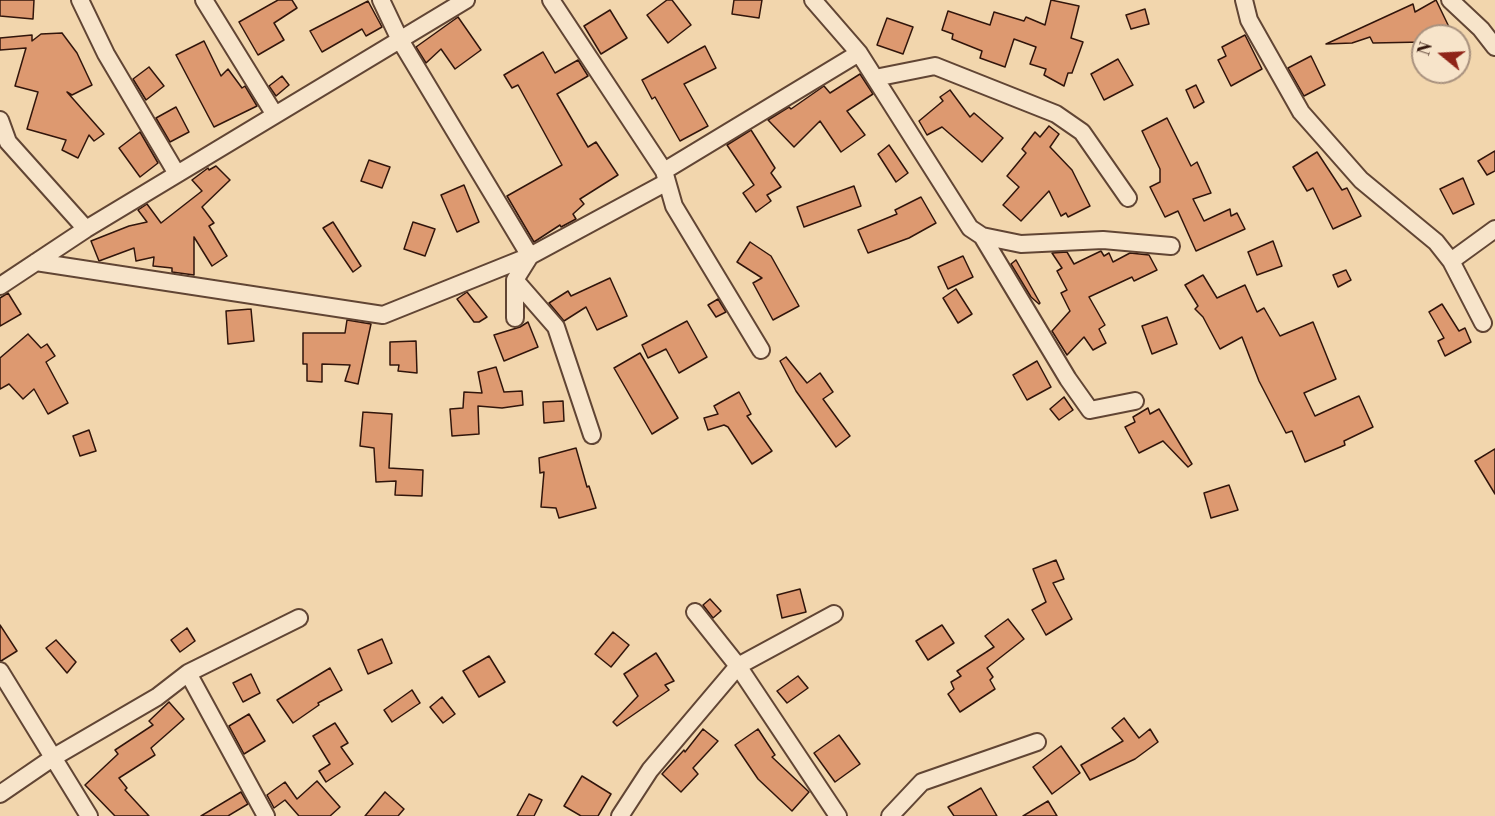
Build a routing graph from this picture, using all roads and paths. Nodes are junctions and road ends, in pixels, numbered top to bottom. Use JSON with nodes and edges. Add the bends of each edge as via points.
{"nodes":[{"id":1,"x":80,"y":0,"type":"edge"},
{"id":2,"x":204,"y":0,"type":"edge"},
{"id":3,"x":381,"y":0,"type":"edge"},
{"id":4,"x":466,"y":0,"type":"edge"},
{"id":5,"x":551,"y":0,"type":"edge"},
{"id":6,"x":813,"y":0,"type":"edge"},
{"id":7,"x":1244,"y":0,"type":"edge"},
{"id":8,"x":1450,"y":0,"type":"edge"},
{"id":9,"x":400,"y":40,"type":"junction"},
{"id":10,"x":1495,"y":47,"type":"edge"},
{"id":11,"x":859,"y":53,"type":"junction"},
{"id":12,"x":875,"y":78,"type":"junction"},
{"id":13,"x":275,"y":115,"type":"junction"},
{"id":14,"x":0,"y":120,"type":"edge"},
{"id":15,"x":177,"y":174,"type":"junction"},
{"id":16,"x":666,"y":176,"type":"junction"},
{"id":17,"x":1128,"y":198,"type":"dead end"},
{"id":18,"x":86,"y":229,"type":"junction"},
{"id":19,"x":1495,"y":229,"type":"edge"},
{"id":20,"x":982,"y":236,"type":"junction"},
{"id":21,"x":1171,"y":246,"type":"dead end"},
{"id":22,"x":530,"y":256,"type":"junction"},
{"id":23,"x":1451,"y":261,"type":"junction"},
{"id":24,"x":36,"y":262,"type":"junction"},
{"id":25,"x":515,"y":280,"type":"junction"},
{"id":26,"x":0,"y":286,"type":"edge"},
{"id":27,"x":515,"y":318,"type":"dead end"},
{"id":28,"x":1483,"y":323,"type":"dead end"},
{"id":29,"x":762,"y":350,"type":"dead end"},
{"id":30,"x":1136,"y":401,"type":"dead end"},
{"id":31,"x":592,"y":435,"type":"dead end"},
{"id":32,"x":695,"y":612,"type":"dead end"},
{"id":33,"x":834,"y":614,"type":"dead end"},
{"id":34,"x":299,"y":618,"type":"dead end"},
{"id":35,"x":738,"y":666,"type":"junction"},
{"id":36,"x":0,"y":671,"type":"edge"},
{"id":37,"x":188,"y":673,"type":"junction"},
{"id":38,"x":1037,"y":742,"type":"dead end"},
{"id":39,"x":54,"y":757,"type":"junction"},
{"id":40,"x":0,"y":794,"type":"edge"},
{"id":41,"x":89,"y":816,"type":"edge"},
{"id":42,"x":266,"y":816,"type":"edge"},
{"id":43,"x":620,"y":816,"type":"edge"},
{"id":44,"x":838,"y":816,"type":"edge"},
{"id":45,"x":890,"y":816,"type":"edge"}],
"edges":[{"from":1,"to":15,"type":"street","via":[[106,54]]},
{"from":2,"to":13,"type":"street"},
{"from":3,"to":9,"type":"street"},
{"from":4,"to":9,"type":"street"},
{"from":5,"to":16,"type":"street"},
{"from":6,"to":11,"type":"street"},
{"from":7,"to":23,"type":"street","via":[[1249,20],[1302,112],[1361,180],[1436,242]]},
{"from":8,"to":10,"type":"street"},
{"from":9,"to":13,"type":"street"},
{"from":9,"to":22,"type":"street"},
{"from":11,"to":12,"type":"street"},
{"from":11,"to":16,"type":"street"},
{"from":12,"to":17,"type":"street","via":[[935,66],[1056,114],[1082,132]]},
{"from":12,"to":20,"type":"street","via":[[970,228]]},
{"from":13,"to":15,"type":"street"},
{"from":14,"to":18,"type":"street","via":[[8,142]]},
{"from":15,"to":18,"type":"street"},
{"from":16,"to":22,"type":"street"},
{"from":16,"to":29,"type":"street","via":[[674,206]]},
{"from":18,"to":24,"type":"street"},
{"from":19,"to":23,"type":"street"},
{"from":20,"to":21,"type":"street","via":[[1021,244],[1103,240]]},
{"from":20,"to":30,"type":"street","via":[[1090,410]]},
{"from":22,"to":24,"type":"street","via":[[383,315]]},
{"from":22,"to":25,"type":"street"},
{"from":23,"to":28,"type":"street"},
{"from":24,"to":26,"type":"street"},
{"from":25,"to":27,"type":"street"},
{"from":25,"to":31,"type":"street","via":[[556,327]]},
{"from":32,"to":35,"type":"street"},
{"from":33,"to":35,"type":"street"},
{"from":34,"to":37,"type":"street"},
{"from":35,"to":43,"type":"street","via":[[650,770]]},
{"from":35,"to":44,"type":"street"},
{"from":36,"to":39,"type":"street"},
{"from":37,"to":39,"type":"street","via":[[157,697]]},
{"from":37,"to":42,"type":"street"},
{"from":38,"to":45,"type":"street","via":[[922,782]]},
{"from":39,"to":40,"type":"street"},
{"from":39,"to":41,"type":"street"}]}
